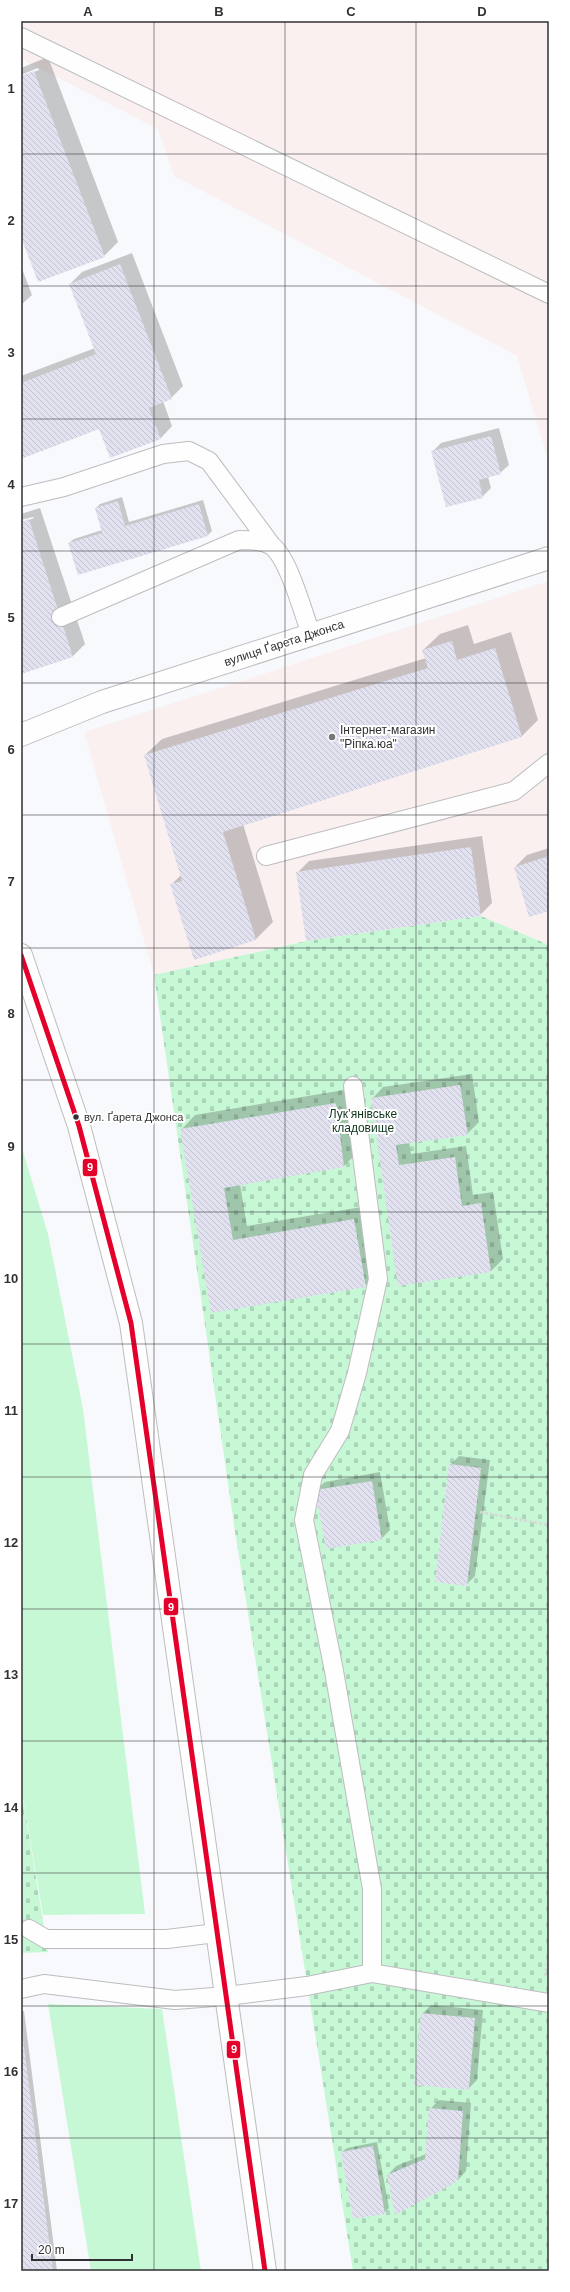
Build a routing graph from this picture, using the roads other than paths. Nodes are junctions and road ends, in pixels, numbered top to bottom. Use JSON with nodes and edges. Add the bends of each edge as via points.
{"nodes":[{"id":1,"x":21,"y":37,"type":"edge"},
{"id":2,"x":549,"y":294,"type":"edge"},
{"id":3,"x":21,"y":498,"type":"edge"},
{"id":4,"x":272,"y":546,"type":"junction"},
{"id":5,"x":549,"y":558,"type":"edge"},
{"id":6,"x":61,"y":618,"type":"dead end"},
{"id":7,"x":311,"y":634,"type":"junction"},
{"id":8,"x":21,"y":735,"type":"edge"},
{"id":9,"x":549,"y":763,"type":"edge"},
{"id":10,"x":266,"y":856,"type":"dead end"},
{"id":11,"x":21,"y":955,"type":"edge"},
{"id":12,"x":352,"y":1086,"type":"dead end"},
{"id":13,"x":30,"y":1929,"type":"dead end"},
{"id":14,"x":216,"y":1933,"type":"junction"},
{"id":15,"x":372,"y":1973,"type":"junction"},
{"id":16,"x":21,"y":1988,"type":"edge"},
{"id":17,"x":227,"y":1996,"type":"junction"},
{"id":18,"x":549,"y":2003,"type":"edge"},
{"id":19,"x":264,"y":2271,"type":"edge"}],
"edges":[{"from":1,"to":2,"type":"lane"},
{"from":3,"to":4,"type":"lane","via":[[64,487],[163,454],[189,451],[209,461]]},
{"from":4,"to":6,"type":"lane","via":[[255,540],[239,540]]},
{"from":4,"to":7,"type":"lane","via":[[286,565]]},
{"from":5,"to":7,"type":"street","name":"вулиця Ґарета Джонса"},
{"from":7,"to":8,"type":"street","name":"вулиця Ґарета Джонса","via":[[102,702]]},
{"from":9,"to":10,"type":"lane","via":[[514,792]]},
{"from":11,"to":14,"type":"street","via":[[79,1126],[131,1323]]},
{"from":12,"to":15,"type":"lane","via":[[378,1279],[357,1373],[340,1431],[313,1475],[304,1520],[334,1671],[372,1889]]},
{"from":13,"to":14,"type":"lane","via":[[46,1939],[167,1939]]},
{"from":14,"to":17,"type":"street"},
{"from":15,"to":17,"type":"lane","via":[[307,1986]]},
{"from":15,"to":18,"type":"lane"},
{"from":16,"to":17,"type":"lane","via":[[44,1984],[174,2000]]},
{"from":17,"to":19,"type":"street"}]}
